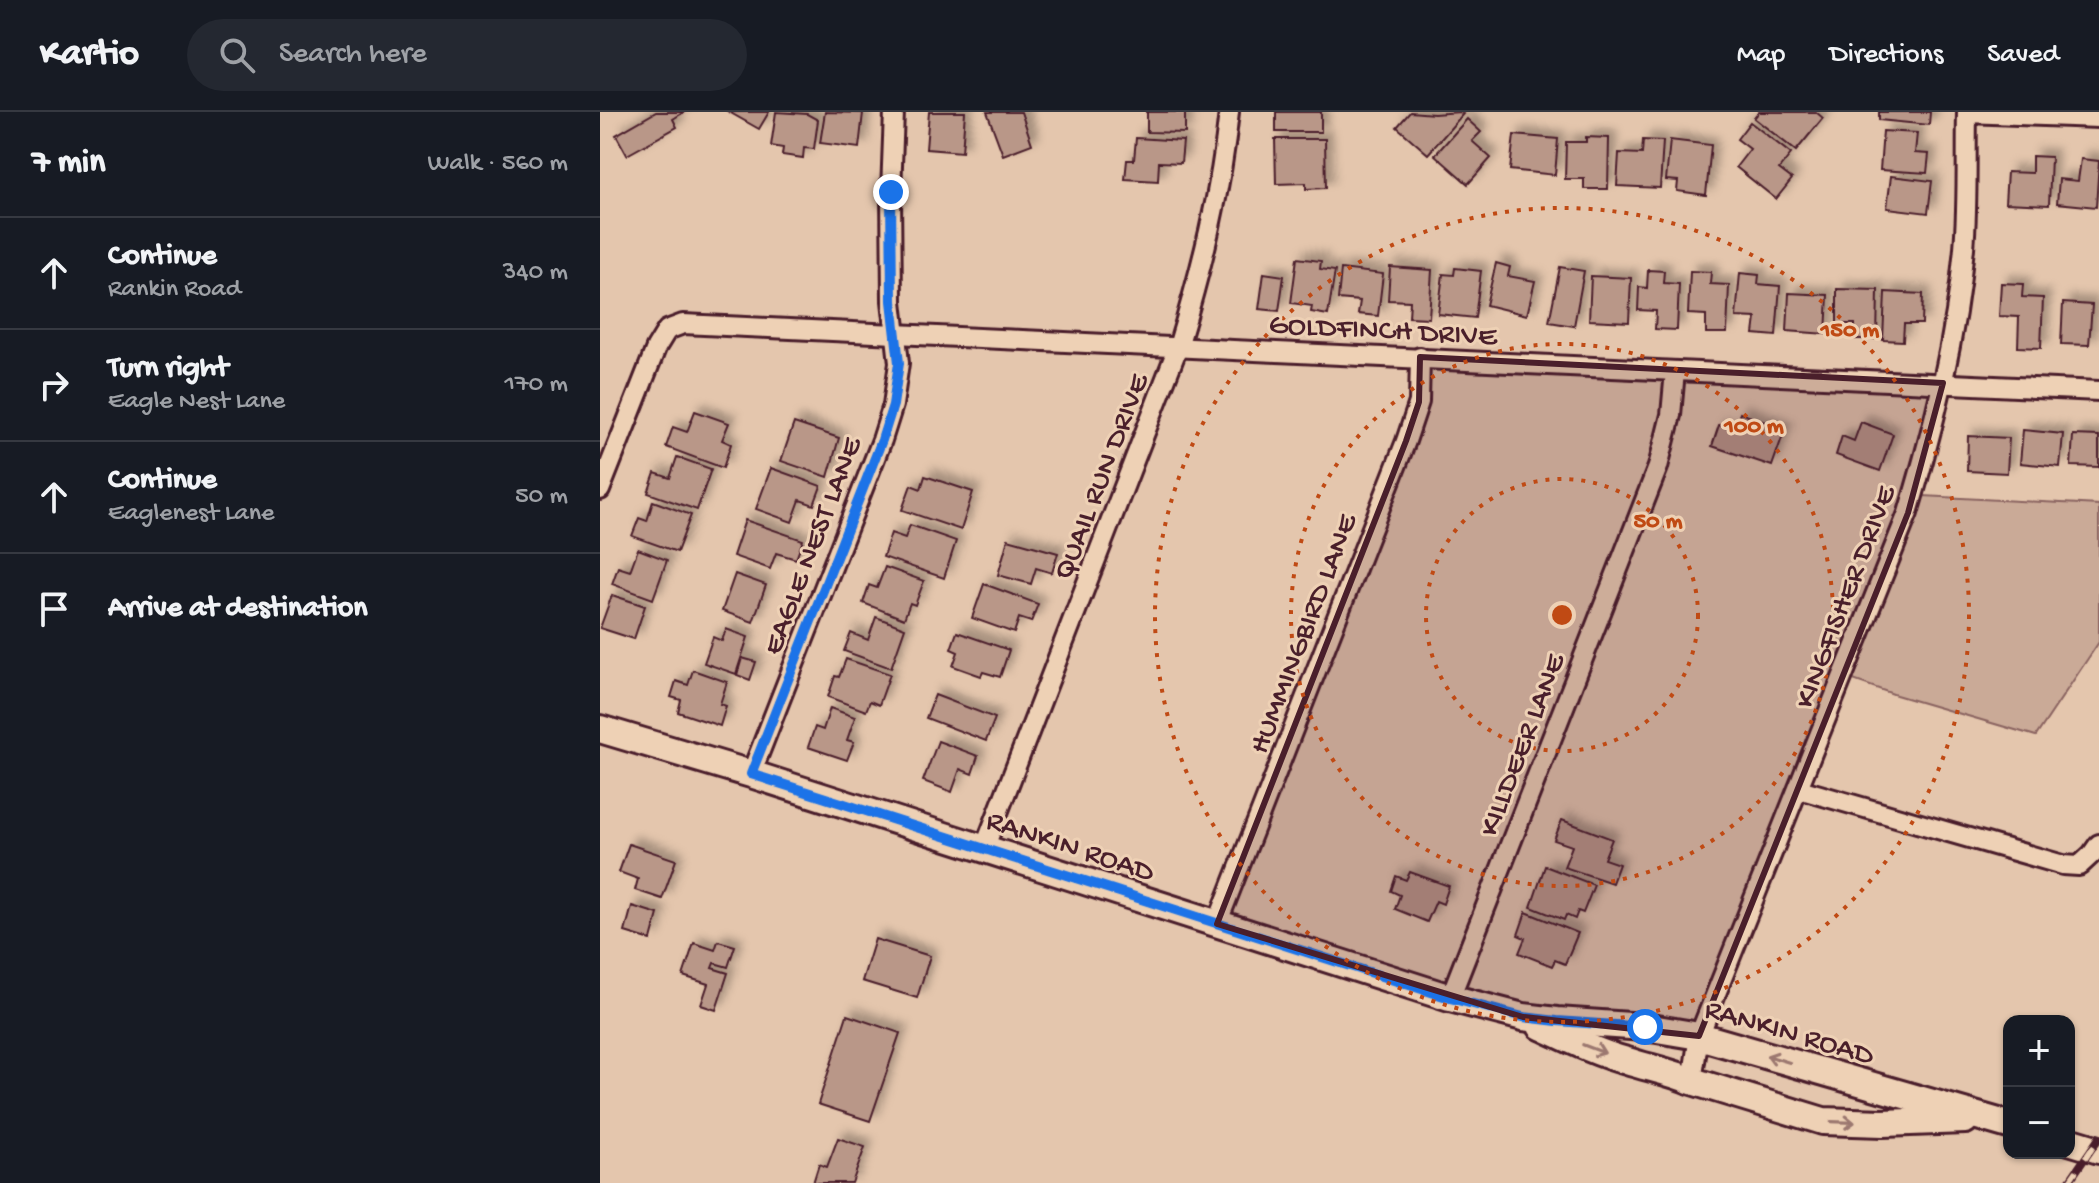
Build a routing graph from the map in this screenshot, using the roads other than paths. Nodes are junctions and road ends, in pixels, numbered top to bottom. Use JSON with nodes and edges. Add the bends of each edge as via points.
{"nodes":[{"id":1,"x":894,"y":112,"type":"edge"},
{"id":2,"x":1229,"y":112,"type":"edge"},
{"id":3,"x":1967,"y":112,"type":"edge"},
{"id":4,"x":2099,"y":118,"type":"edge"},
{"id":5,"x":897,"y":333,"type":"junction"},
{"id":6,"x":1178,"y":347,"type":"junction"},
{"id":7,"x":1420,"y":357,"type":"junction"},
{"id":8,"x":1675,"y":371,"type":"junction"},
{"id":9,"x":1943,"y":383,"type":"junction"},
{"id":10,"x":2099,"y":391,"type":"edge"},
{"id":11,"x":600,"y":490,"type":"edge"},
{"id":12,"x":600,"y":729,"type":"edge"},
{"id":13,"x":751,"y":774,"type":"junction"},
{"id":14,"x":1799,"y":789,"type":"junction"},
{"id":15,"x":2099,"y":844,"type":"edge"},
{"id":16,"x":984,"y":849,"type":"junction"},
{"id":17,"x":1217,"y":924,"type":"junction"},
{"id":18,"x":1450,"y":998,"type":"junction"},
{"id":19,"x":1523,"y":1017,"type":"junction"},
{"id":20,"x":1699,"y":1036,"type":"junction"},
{"id":21,"x":1692,"y":1081,"type":"junction"},
{"id":22,"x":1998,"y":1122,"type":"edge"},
{"id":23,"x":2075,"y":1143,"type":"edge"},
{"id":24,"x":2099,"y":1150,"type":"edge"}],
"edges":[{"from":1,"to":5,"type":"street","name":"EAGLE NEST LANE","via":[[892,301]]},
{"from":2,"to":6,"type":"street","name":"QUAIL RUN DRIVE","via":[[1218,193]]},
{"from":3,"to":4,"type":"street"},
{"from":3,"to":9,"type":"street","name":"KINGFISHER DRIVE","via":[[1964,246]]},
{"from":5,"to":6,"type":"street","name":"GOLDFINCH DRIVE"},
{"from":5,"to":11,"type":"street","name":"GOLDFINCH DRIVE","via":[[683,324],[667,330]]},
{"from":5,"to":13,"type":"street","name":"EAGLE NEST LANE","via":[[893,405]]},
{"from":6,"to":7,"type":"street","name":"GOLDFINCH DRIVE"},
{"from":6,"to":16,"type":"street","name":"QUAIL RUN DRIVE"},
{"from":7,"to":8,"type":"street","name":"GOLDFINCH DRIVE"},
{"from":7,"to":17,"type":"street","name":"HUMMINGBIRD LANE","via":[[1419,402],[1406,441]]},
{"from":8,"to":9,"type":"street","name":"GOLDFINCH DRIVE"},
{"from":8,"to":18,"type":"street","name":"KILLDEER LANE","via":[[1658,467]]},
{"from":9,"to":10,"type":"street","name":"GOLDFINCH DRIVE"},
{"from":9,"to":14,"type":"street","name":"KINGFISHER DRIVE","via":[[1908,513]]},
{"from":12,"to":13,"type":"street","name":"RANKIN ROAD"},
{"from":13,"to":16,"type":"street","name":"RANKIN ROAD"},
{"from":14,"to":15,"type":"street","via":[[2063,865],[2079,866]]},
{"from":14,"to":20,"type":"street","name":"KINGFISHER DRIVE"},
{"from":16,"to":17,"type":"street","name":"RANKIN ROAD"},
{"from":17,"to":18,"type":"street","name":"RANKIN ROAD"},
{"from":18,"to":19,"type":"street","name":"RANKIN ROAD"},
{"from":19,"to":20,"type":"street","name":"RANKIN ROAD"},
{"from":19,"to":21,"type":"street","name":"RANKIN ROAD","one_way":true,"via":[[1625,1061]]},
{"from":20,"to":21,"type":"street","name":"KINGFISHER DRIVE"},
{"from":22,"to":20,"type":"street","name":"RANKIN ROAD","one_way":true},
{"from":21,"to":22,"type":"street","name":"RANKIN ROAD","one_way":true,"via":[[1823,1121]]},
{"from":23,"to":24,"type":"street"}]}
